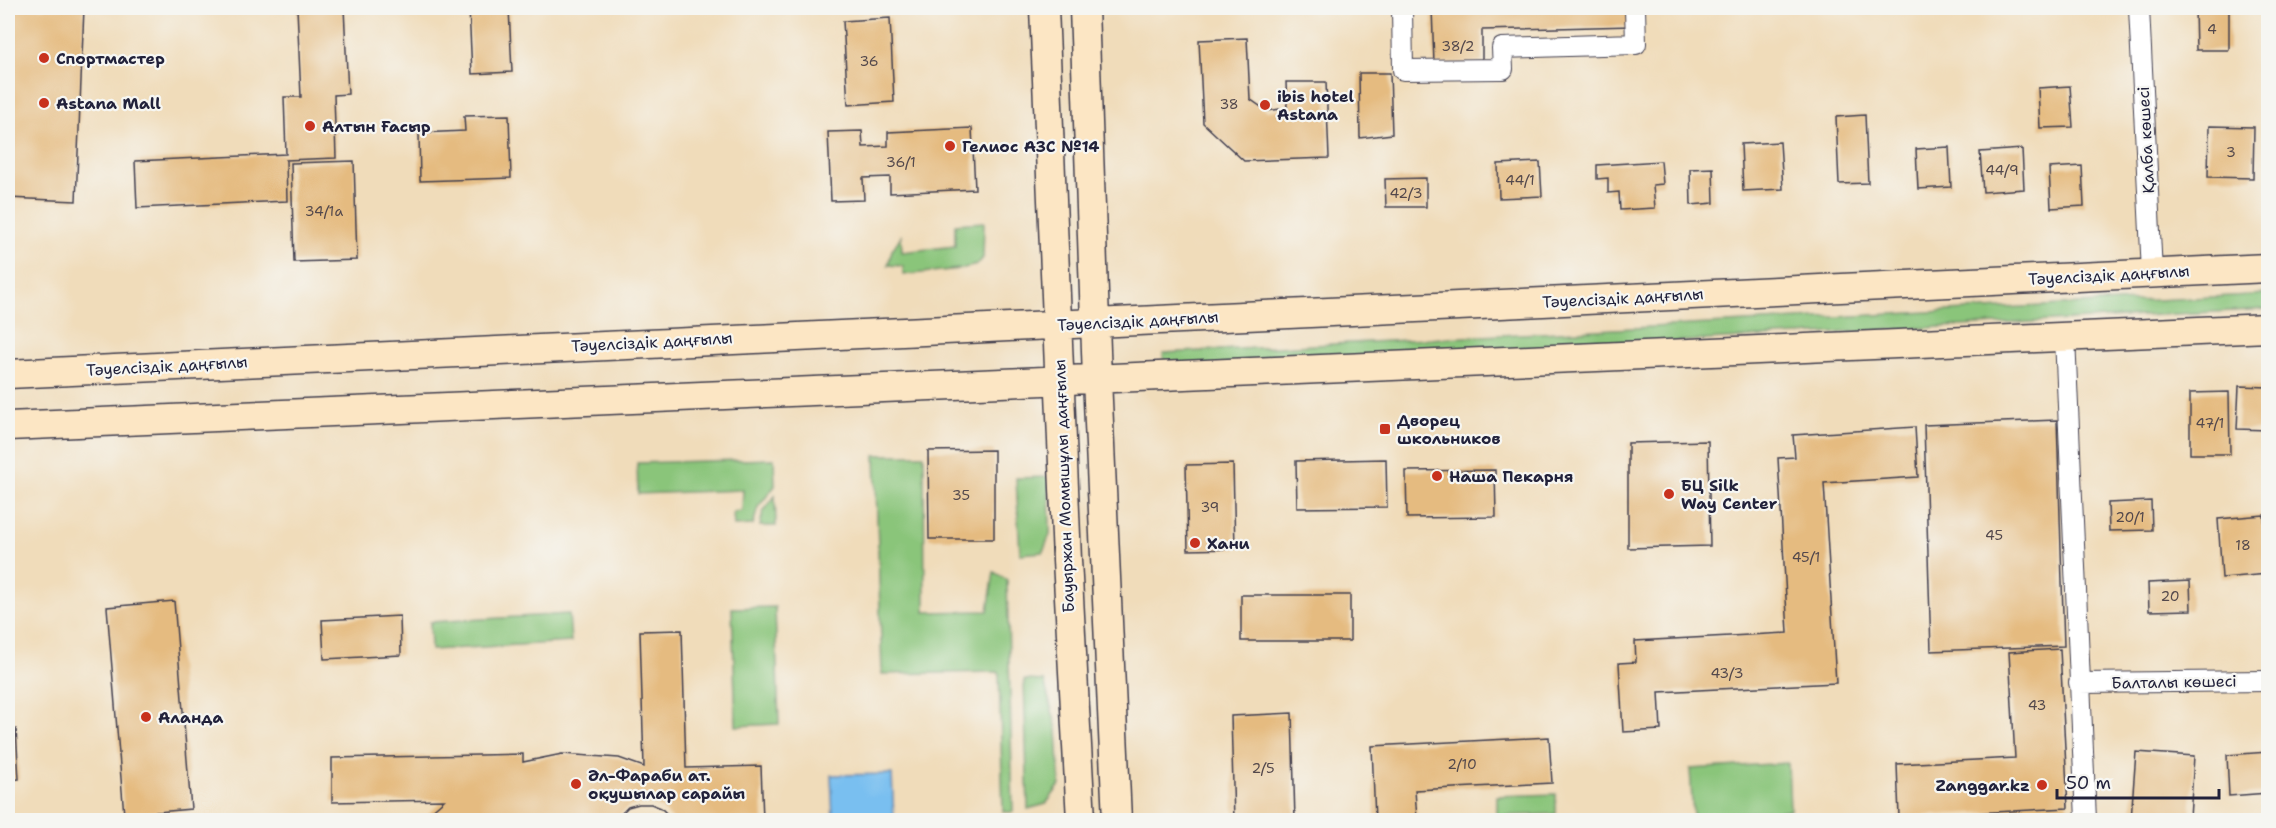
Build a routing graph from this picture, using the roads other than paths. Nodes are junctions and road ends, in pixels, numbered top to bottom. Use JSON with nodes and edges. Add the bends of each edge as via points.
{"nodes":[{"id":1,"x":1044,"y":8,"type":"edge"},
{"id":2,"x":1084,"y":8,"type":"edge"},
{"id":3,"x":1402,"y":8,"type":"edge"},
{"id":4,"x":1635,"y":8,"type":"edge"},
{"id":5,"x":2139,"y":8,"type":"edge"},
{"id":6,"x":2268,"y":268,"type":"edge"},
{"id":7,"x":2152,"y":273,"type":"junction"},
{"id":8,"x":1096,"y":323,"type":"junction"},
{"id":9,"x":1057,"y":325,"type":"junction"},
{"id":10,"x":2268,"y":328,"type":"edge"},
{"id":11,"x":2065,"y":337,"type":"junction"},
{"id":12,"x":8,"y":374,"type":"edge"},
{"id":13,"x":1097,"y":379,"type":"junction"},
{"id":14,"x":1059,"y":381,"type":"junction"},
{"id":15,"x":8,"y":426,"type":"edge"},
{"id":16,"x":2268,"y":681,"type":"edge"},
{"id":17,"x":2079,"y":683,"type":"junction"},
{"id":18,"x":1081,"y":820,"type":"edge"},
{"id":19,"x":1117,"y":820,"type":"edge"},
{"id":20,"x":2086,"y":820,"type":"edge"}],
"edges":[{"from":1,"to":9,"type":"main road","name":"Бауыржан Момышұлы даңғылы"},
{"from":2,"to":8,"type":"main road"},
{"from":3,"to":4,"type":"street","via":[[1403,70],[1503,69],[1502,48],[1636,44]]},
{"from":5,"to":7,"type":"street","name":"Қалба көшесі"},
{"from":6,"to":7,"type":"main road","name":"Тәуелсіздік даңғылы"},
{"from":7,"to":8,"type":"main road","name":"Тәуелсіздік даңғылы"},
{"from":8,"to":9,"type":"main road","name":"Тәуелсіздік даңғылы"},
{"from":8,"to":13,"type":"main road"},
{"from":9,"to":12,"type":"main road","name":"Тәуелсіздік даңғылы"},
{"from":9,"to":14,"type":"main road","name":"Бауыржан Момышұлы даңғылы"},
{"from":10,"to":11,"type":"main road"},
{"from":11,"to":13,"type":"main road"},
{"from":11,"to":17,"type":"street"},
{"from":13,"to":14,"type":"main road"},
{"from":13,"to":19,"type":"main road"},
{"from":14,"to":15,"type":"main road"},
{"from":14,"to":18,"type":"main road","name":"Бауыржан Момышұлы даңғылы"},
{"from":16,"to":17,"type":"street","name":"Балталы көшесі"},
{"from":17,"to":20,"type":"street"}]}
